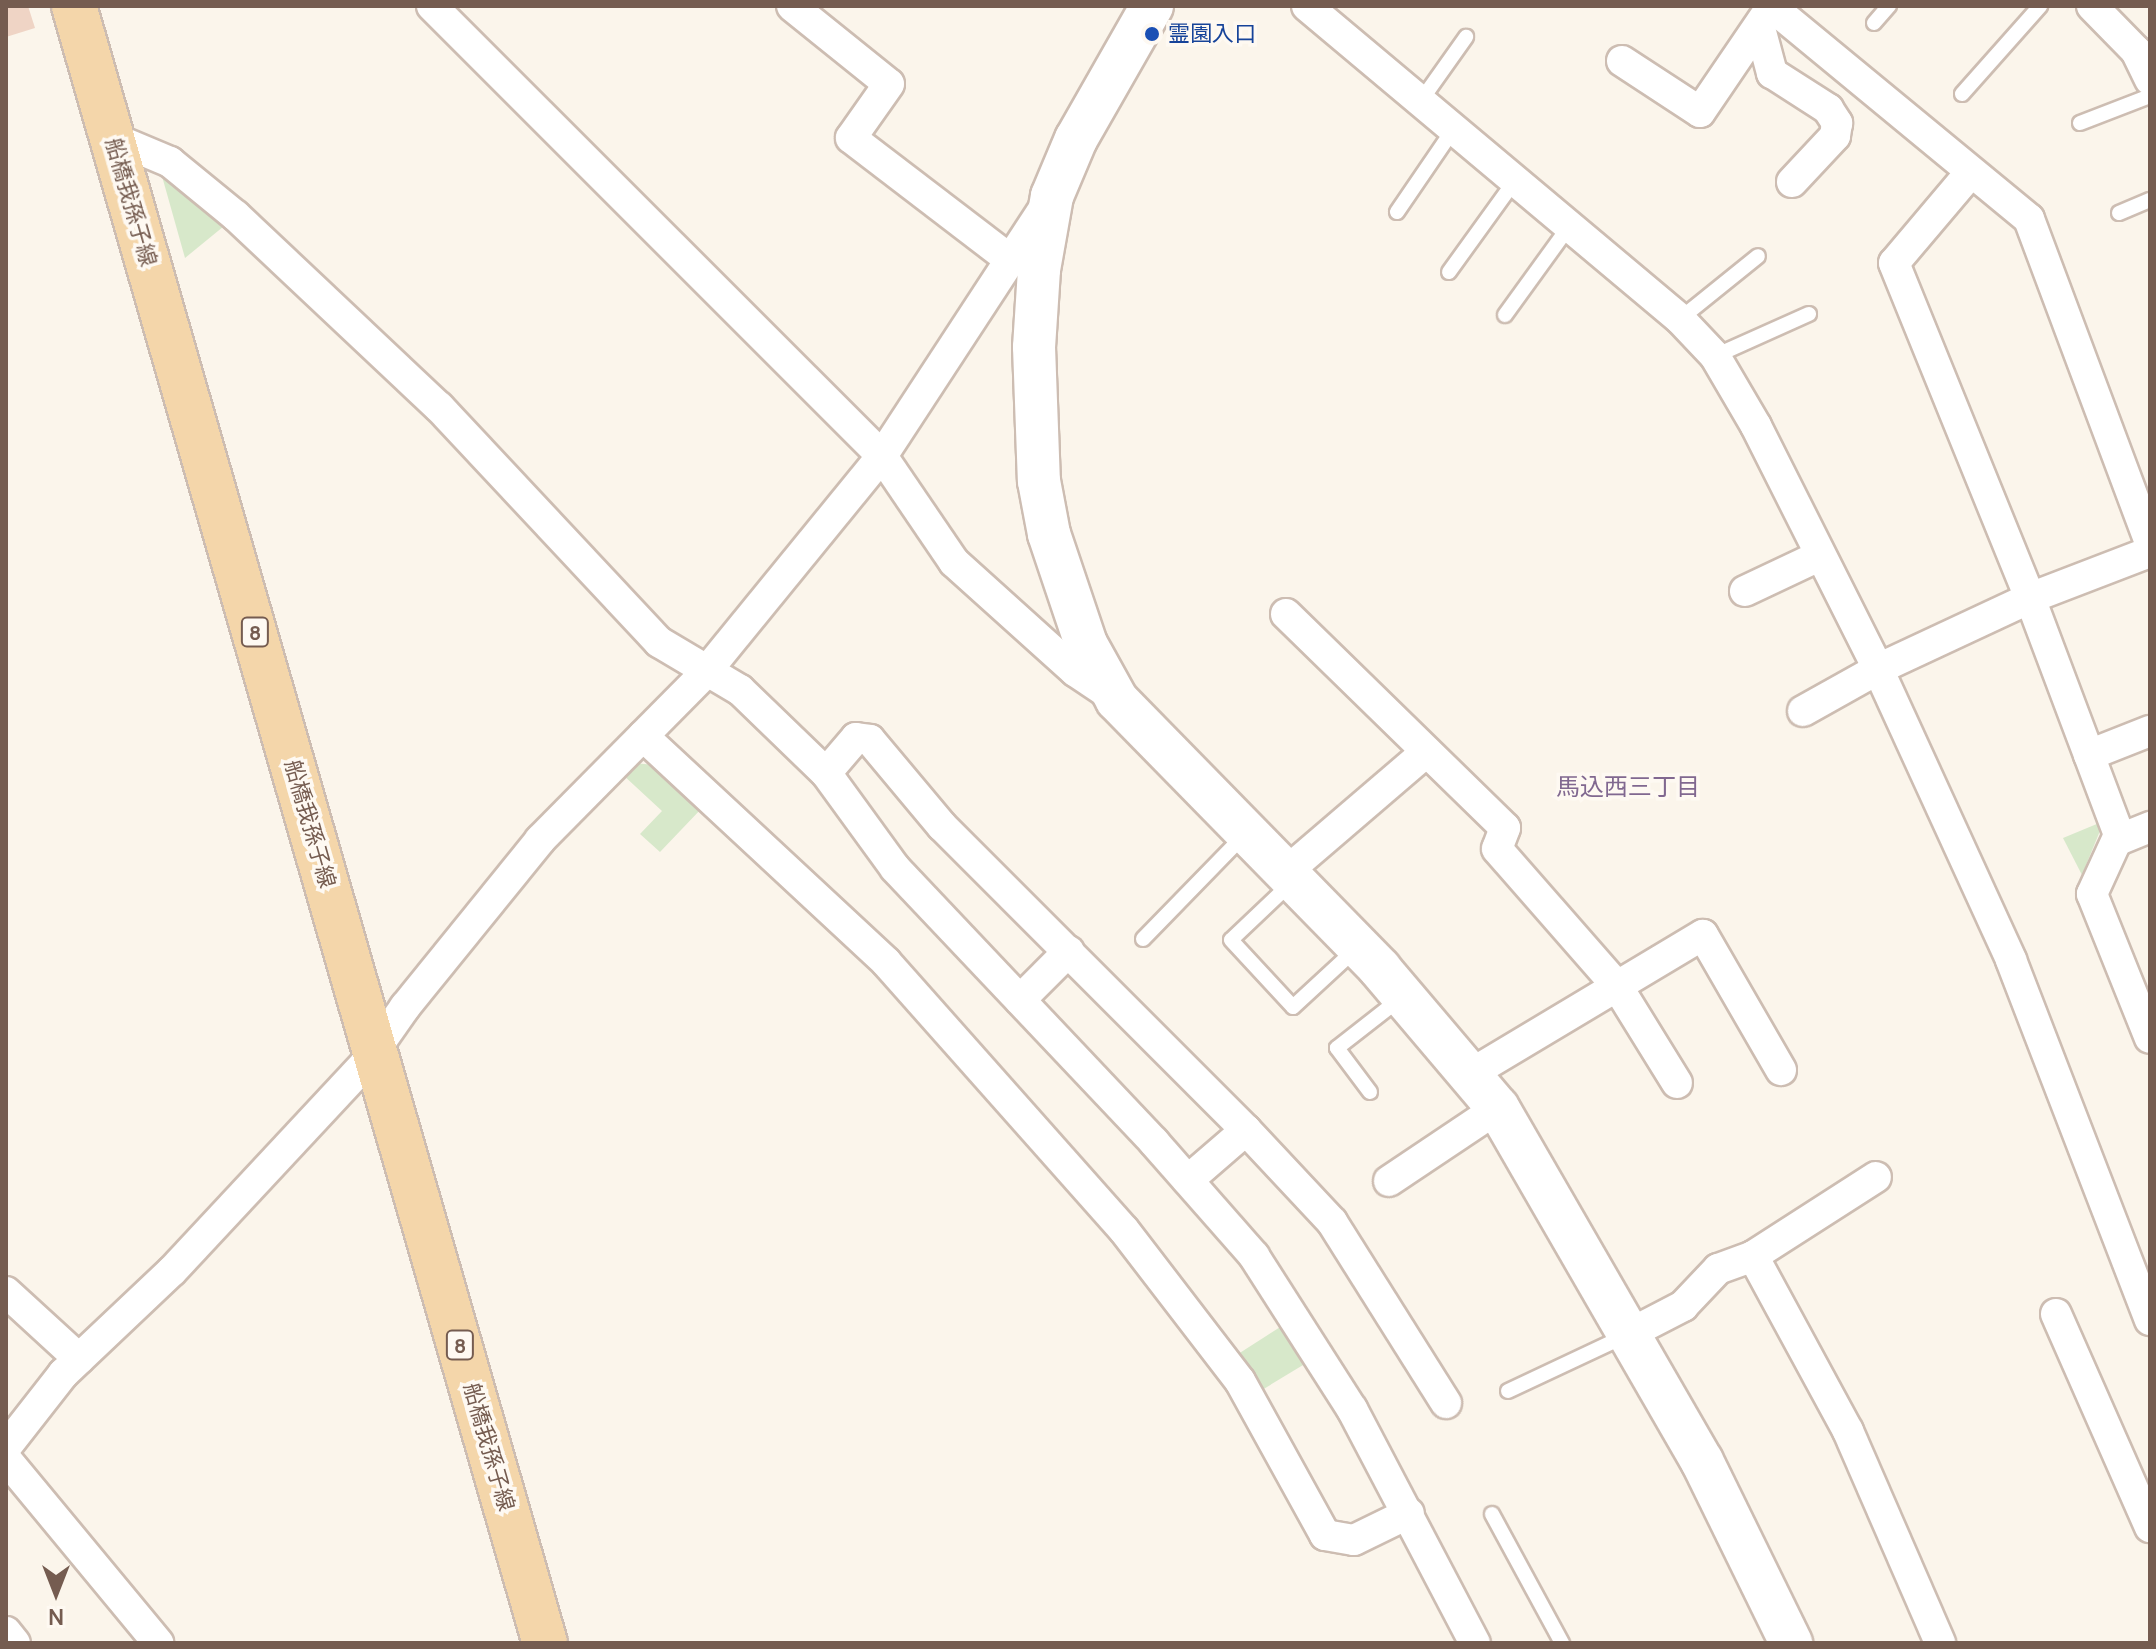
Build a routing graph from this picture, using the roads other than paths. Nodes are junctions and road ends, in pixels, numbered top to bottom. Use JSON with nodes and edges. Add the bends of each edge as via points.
{"nodes":[{"id":1,"x":74,"y":6,"type":"edge"},
{"id":2,"x":432,"y":6,"type":"edge"},
{"id":3,"x":792,"y":6,"type":"edge"},
{"id":4,"x":1152,"y":6,"type":"edge"},
{"id":5,"x":1307,"y":6,"type":"edge"},
{"id":6,"x":1889,"y":6,"type":"edge"},
{"id":7,"x":2040,"y":6,"type":"edge"},
{"id":8,"x":2092,"y":6,"type":"edge"},
{"id":9,"x":1764,"y":13,"type":"edge"},
{"id":10,"x":1874,"y":23,"type":"dead end"},
{"id":11,"x":1466,"y":37,"type":"dead end"},
{"id":12,"x":2143,"y":48,"type":"edge"},
{"id":13,"x":1622,"y":61,"type":"dead end"},
{"id":14,"x":2150,"y":80,"type":"edge"},
{"id":15,"x":1962,"y":94,"type":"dead end"},
{"id":16,"x":2150,"y":96,"type":"edge"},
{"id":17,"x":1420,"y":102,"type":"junction"},
{"id":18,"x":2080,"y":123,"type":"dead end"},
{"id":19,"x":1453,"y":130,"type":"junction"},
{"id":20,"x":113,"y":138,"type":"junction"},
{"id":21,"x":1971,"y":172,"type":"junction"},
{"id":22,"x":1514,"y":182,"type":"junction"},
{"id":23,"x":1792,"y":182,"type":"dead end"},
{"id":24,"x":1052,"y":196,"type":"junction"},
{"id":25,"x":2150,"y":200,"type":"edge"},
{"id":26,"x":1397,"y":212,"type":"dead end"},
{"id":27,"x":2119,"y":213,"type":"dead end"},
{"id":28,"x":1568,"y":228,"type":"junction"},
{"id":29,"x":1758,"y":256,"type":"dead end"},
{"id":30,"x":1009,"y":259,"type":"junction"},
{"id":31,"x":1449,"y":272,"type":"dead end"},
{"id":32,"x":1809,"y":314,"type":"dead end"},
{"id":33,"x":1505,"y":315,"type":"dead end"},
{"id":34,"x":1680,"y":319,"type":"junction"},
{"id":35,"x":1715,"y":356,"type":"junction"},
{"id":36,"x":882,"y":456,"type":"junction"},
{"id":37,"x":2150,"y":543,"type":"edge"},
{"id":38,"x":2150,"y":552,"type":"edge"},
{"id":39,"x":1819,"y":556,"type":"junction"},
{"id":40,"x":1745,"y":591,"type":"dead end"},
{"id":41,"x":2030,"y":598,"type":"junction"},
{"id":42,"x":1286,"y":614,"type":"dead end"},
{"id":43,"x":1878,"y":669,"type":"junction"},
{"id":44,"x":705,"y":673,"type":"junction"},
{"id":45,"x":1117,"y":700,"type":"junction"},
{"id":46,"x":1803,"y":711,"type":"dead end"},
{"id":47,"x":2150,"y":731,"type":"edge"},
{"id":48,"x":643,"y":736,"type":"junction"},
{"id":49,"x":1426,"y":752,"type":"junction"},
{"id":50,"x":2089,"y":755,"type":"junction"},
{"id":51,"x":826,"y":773,"type":"junction"},
{"id":52,"x":2150,"y":827,"type":"edge"},
{"id":53,"x":1246,"y":833,"type":"junction"},
{"id":54,"x":2118,"y":840,"type":"junction"},
{"id":55,"x":1289,"y":877,"type":"junction"},
{"id":56,"x":1143,"y":939,"type":"dead end"},
{"id":57,"x":1358,"y":947,"type":"junction"},
{"id":58,"x":1069,"y":951,"type":"junction"},
{"id":59,"x":1617,"y":986,"type":"junction"},
{"id":60,"x":1404,"y":995,"type":"junction"},
{"id":61,"x":1020,"y":1000,"type":"junction"},
{"id":62,"x":2149,"y":1033,"type":"edge"},
{"id":63,"x":375,"y":1046,"type":"junction"},
{"id":64,"x":1781,"y":1070,"type":"dead end"},
{"id":65,"x":1472,"y":1073,"type":"junction"},
{"id":66,"x":1677,"y":1083,"type":"dead end"},
{"id":67,"x":1370,"y":1092,"type":"dead end"},
{"id":68,"x":1498,"y":1108,"type":"junction"},
{"id":69,"x":1246,"y":1130,"type":"junction"},
{"id":70,"x":1876,"y":1177,"type":"dead end"},
{"id":71,"x":1188,"y":1180,"type":"junction"},
{"id":72,"x":1389,"y":1181,"type":"dead end"},
{"id":73,"x":1753,"y":1256,"type":"junction"},
{"id":74,"x":6,"y":1292,"type":"edge"},
{"id":75,"x":2056,"y":1314,"type":"dead end"},
{"id":76,"x":2150,"y":1320,"type":"edge"},
{"id":77,"x":1631,"y":1333,"type":"junction"},
{"id":78,"x":79,"y":1359,"type":"junction"},
{"id":79,"x":1508,"y":1391,"type":"dead end"},
{"id":80,"x":1446,"y":1403,"type":"dead end"},
{"id":81,"x":6,"y":1446,"type":"edge"},
{"id":82,"x":6,"y":1459,"type":"edge"},
{"id":83,"x":1409,"y":1513,"type":"junction"},
{"id":84,"x":1492,"y":1514,"type":"dead end"},
{"id":85,"x":2150,"y":1527,"type":"edge"},
{"id":86,"x":6,"y":1632,"type":"edge"},
{"id":87,"x":15,"y":1643,"type":"edge"},
{"id":88,"x":158,"y":1643,"type":"edge"},
{"id":89,"x":545,"y":1643,"type":"edge"},
{"id":90,"x":1475,"y":1643,"type":"edge"},
{"id":91,"x":1562,"y":1643,"type":"edge"},
{"id":92,"x":1791,"y":1643,"type":"edge"},
{"id":93,"x":1940,"y":1643,"type":"edge"}],
"edges":[{"from":1,"to":20,"type":"main road","name":"船橋我孫子線","number":"8"},
{"from":2,"to":36,"type":"street"},
{"from":3,"to":30,"type":"street","via":[[889,84],[851,138]]},
{"from":4,"to":24,"type":"street","via":[[1076,139]]},
{"from":5,"to":17,"type":"street"},
{"from":6,"to":10,"type":"lane"},
{"from":7,"to":15,"type":"lane"},
{"from":8,"to":12,"type":"street"},
{"from":9,"to":13,"type":"street","via":[[1700,112]]},
{"from":9,"to":21,"type":"street"},
{"from":9,"to":23,"type":"street","via":[[1772,73],[1828,109],[1837,123],[1835,136]]},
{"from":11,"to":17,"type":"lane"},
{"from":12,"to":14,"type":"street"},
{"from":16,"to":18,"type":"lane"},
{"from":17,"to":19,"type":"street"},
{"from":19,"to":22,"type":"street"},
{"from":19,"to":26,"type":"lane"},
{"from":20,"to":44,"type":"street","via":[[170,162],[236,216],[439,407],[659,642]]},
{"from":20,"to":63,"type":"main road","name":"船橋我孫子線","number":"8"},
{"from":21,"to":37,"type":"street","via":[[2029,219]]},
{"from":21,"to":41,"type":"street","via":[[1894,263]]},
{"from":22,"to":28,"type":"street"},
{"from":22,"to":31,"type":"lane"},
{"from":24,"to":30,"type":"street"},
{"from":24,"to":45,"type":"street","via":[[1039,270],[1034,347],[1039,481],[1067,592],[1086,644]]},
{"from":25,"to":27,"type":"lane"},
{"from":28,"to":33,"type":"lane"},
{"from":28,"to":34,"type":"street"},
{"from":29,"to":34,"type":"lane"},
{"from":30,"to":36,"type":"street"},
{"from":32,"to":35,"type":"lane"},
{"from":34,"to":35,"type":"street"},
{"from":35,"to":39,"type":"street","via":[[1756,426]]},
{"from":36,"to":44,"type":"street"},
{"from":36,"to":45,"type":"street","via":[[954,562],[1075,671]]},
{"from":38,"to":41,"type":"street"},
{"from":39,"to":40,"type":"street"},
{"from":39,"to":43,"type":"street"},
{"from":41,"to":43,"type":"street"},
{"from":41,"to":50,"type":"street"},
{"from":42,"to":49,"type":"street"},
{"from":43,"to":46,"type":"street"},
{"from":43,"to":76,"type":"street","via":[[2011,960]]},
{"from":44,"to":48,"type":"street"},
{"from":44,"to":51,"type":"street","via":[[740,690]]},
{"from":45,"to":53,"type":"street"},
{"from":47,"to":50,"type":"street"},
{"from":48,"to":63,"type":"street","via":[[540,840]]},
{"from":48,"to":83,"type":"street","via":[[886,962],[1124,1230],[1240,1381],[1325,1535],[1354,1540]]},
{"from":49,"to":55,"type":"street"},
{"from":49,"to":59,"type":"street","via":[[1505,828],[1497,849]]},
{"from":50,"to":54,"type":"street"},
{"from":51,"to":58,"type":"street","via":[[856,738],[870,740],[942,826]]},
{"from":51,"to":61,"type":"street","via":[[895,868]]},
{"from":52,"to":54,"type":"street"},
{"from":53,"to":55,"type":"street"},
{"from":53,"to":56,"type":"lane"},
{"from":54,"to":62,"type":"street","via":[[2092,894]]},
{"from":55,"to":57,"type":"street"},
{"from":55,"to":57,"type":"lane","via":[[1231,940],[1293,1007]]},
{"from":57,"to":60,"type":"street"},
{"from":58,"to":61,"type":"street"},
{"from":58,"to":69,"type":"street"},
{"from":59,"to":64,"type":"street","via":[[1703,935]]},
{"from":59,"to":65,"type":"street"},
{"from":59,"to":66,"type":"street"},
{"from":60,"to":65,"type":"street"},
{"from":60,"to":67,"type":"lane","via":[[1337,1048]]},
{"from":61,"to":71,"type":"street"},
{"from":63,"to":78,"type":"street","via":[[365,1064],[172,1271]]},
{"from":63,"to":89,"type":"main road","name":"船橋我孫子線","number":"8"},
{"from":65,"to":68,"type":"street"},
{"from":68,"to":72,"type":"street"},
{"from":68,"to":77,"type":"street"},
{"from":69,"to":71,"type":"street"},
{"from":69,"to":80,"type":"street","via":[[1332,1222]]},
{"from":70,"to":73,"type":"street"},
{"from":71,"to":83,"type":"street","via":[[1254,1256],[1352,1409]]},
{"from":73,"to":77,"type":"street","via":[[1718,1269],[1683,1306]]},
{"from":73,"to":93,"type":"street","via":[[1848,1431]]},
{"from":74,"to":78,"type":"street"},
{"from":75,"to":85,"type":"street"},
{"from":77,"to":79,"type":"lane"},
{"from":77,"to":92,"type":"street","via":[[1702,1461]]},
{"from":78,"to":81,"type":"street"},
{"from":82,"to":88,"type":"street"},
{"from":83,"to":90,"type":"street"},
{"from":84,"to":91,"type":"lane"},
{"from":86,"to":87,"type":"street"}]}
